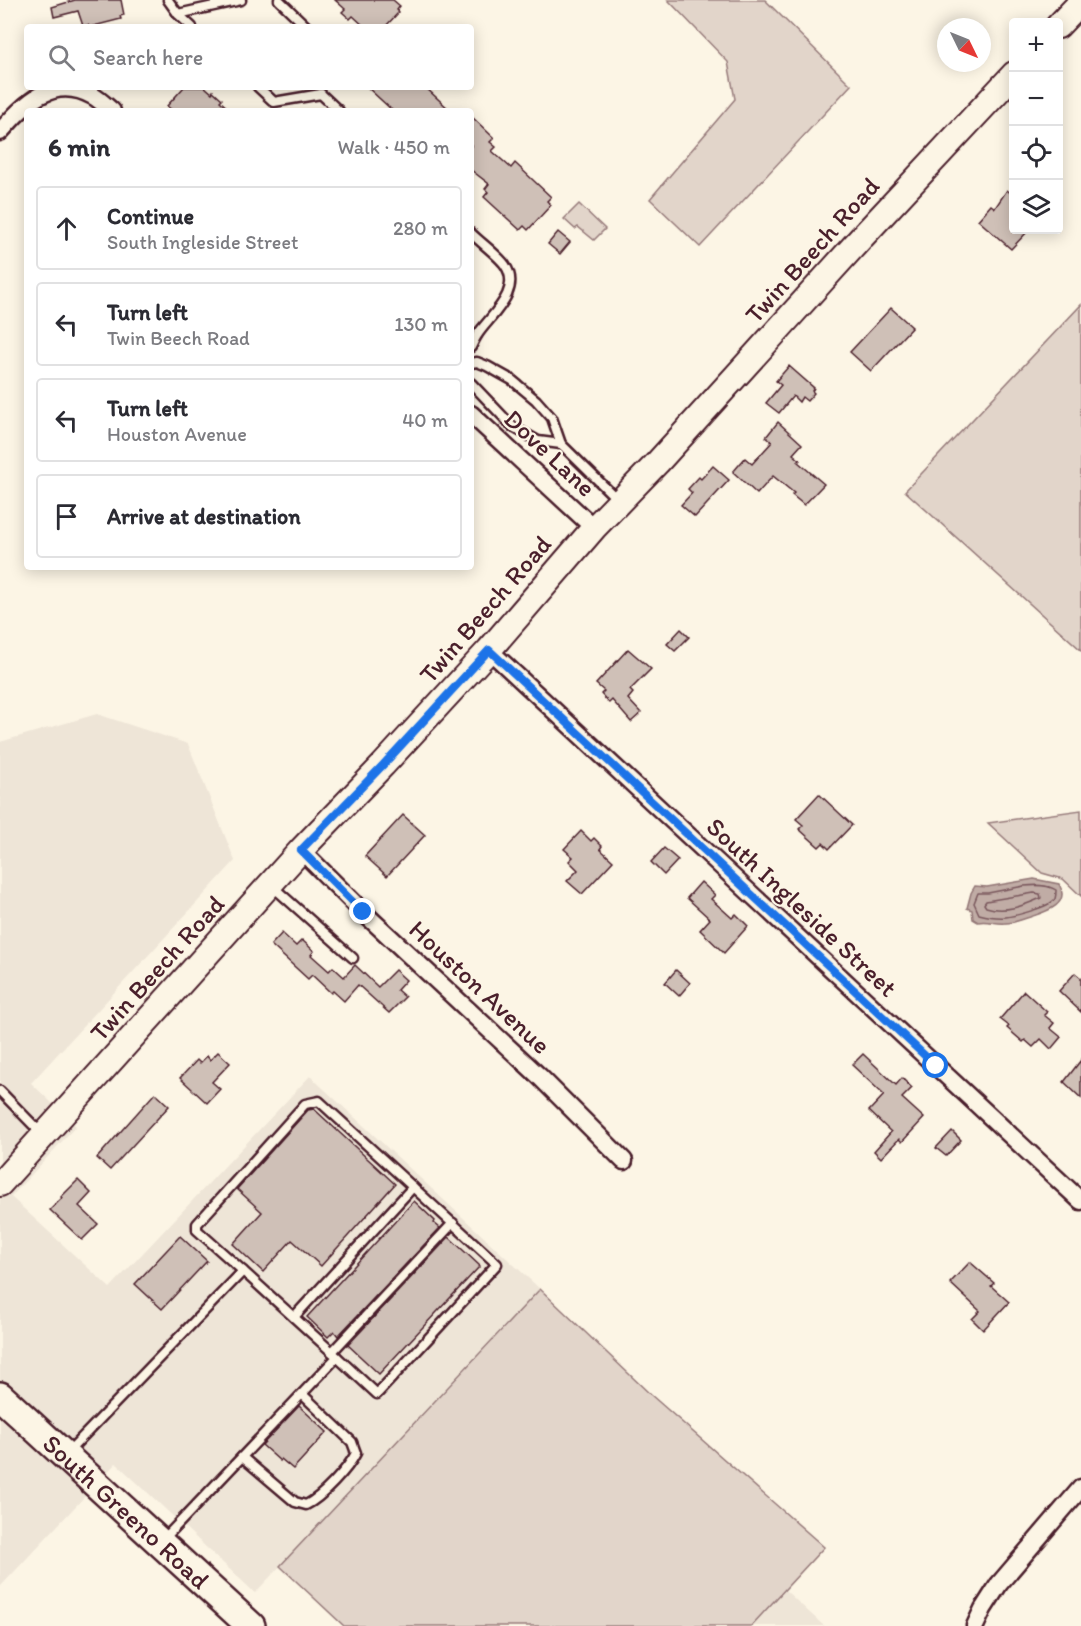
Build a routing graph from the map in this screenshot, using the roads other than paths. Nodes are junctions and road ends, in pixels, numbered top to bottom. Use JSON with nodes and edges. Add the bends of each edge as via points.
{"nodes":[{"id":1,"x":168,"y":0,"type":"edge"},
{"id":2,"x":241,"y":0,"type":"edge"},
{"id":3,"x":279,"y":0,"type":"edge"},
{"id":4,"x":1081,"y":3,"type":"edge"},
{"id":5,"x":178,"y":14,"type":"junction"},
{"id":6,"x":1063,"y":22,"type":"edge"},
{"id":7,"x":189,"y":24,"type":"edge"},
{"id":8,"x":304,"y":24,"type":"edge"},
{"id":9,"x":1009,"y":79,"type":"edge"},
{"id":10,"x":53,"y":90,"type":"edge"},
{"id":11,"x":75,"y":90,"type":"edge"},
{"id":12,"x":261,"y":90,"type":"edge"},
{"id":13,"x":323,"y":90,"type":"edge"},
{"id":14,"x":108,"y":108,"type":"edge"},
{"id":15,"x":337,"y":108,"type":"edge"},
{"id":16,"x":0,"y":132,"type":"edge"},
{"id":17,"x":474,"y":236,"type":"edge"},
{"id":18,"x":474,"y":341,"type":"edge"},
{"id":19,"x":474,"y":362,"type":"edge"},
{"id":20,"x":474,"y":386,"type":"edge"},
{"id":21,"x":474,"y":417,"type":"edge"},
{"id":22,"x":561,"y":444,"type":"junction"},
{"id":23,"x":620,"y":501,"type":"junction"},
{"id":24,"x":594,"y":528,"type":"junction"},
{"id":25,"x":489,"y":650,"type":"junction"},
{"id":26,"x":301,"y":850,"type":"junction"},
{"id":27,"x":270,"y":885,"type":"junction"},
{"id":28,"x":354,"y":958,"type":"dead end"},
{"id":29,"x":0,"y":1091,"type":"edge"},
{"id":30,"x":44,"y":1136,"type":"junction"},
{"id":31,"x":624,"y":1161,"type":"dead end"},
{"id":32,"x":0,"y":1184,"type":"edge"},
{"id":33,"x":413,"y":1186,"type":"junction"},
{"id":34,"x":1081,"y":1201,"type":"edge"},
{"id":35,"x":453,"y":1223,"type":"junction"},
{"id":36,"x":243,"y":1270,"type":"junction"},
{"id":37,"x":294,"y":1317,"type":"junction"},
{"id":38,"x":335,"y":1354,"type":"junction"},
{"id":39,"x":302,"y":1394,"type":"junction"},
{"id":40,"x":0,"y":1396,"type":"edge"},
{"id":41,"x":65,"y":1455,"type":"junction"},
{"id":42,"x":242,"y":1457,"type":"junction"},
{"id":43,"x":1081,"y":1488,"type":"edge"},
{"id":44,"x":160,"y":1543,"type":"junction"},
{"id":45,"x":252,"y":1626,"type":"edge"},
{"id":46,"x":975,"y":1626,"type":"edge"}],
"edges":[{"from":1,"to":5,"type":"lane"},
{"from":2,"to":5,"type":"lane"},
{"from":3,"to":8,"type":"lane"},
{"from":4,"to":6,"type":"street"},
{"from":5,"to":7,"type":"lane"},
{"from":9,"to":23,"type":"street","name":"Twin Beech Road"},
{"from":10,"to":16,"type":"street","via":[[32,100]]},
{"from":11,"to":14,"type":"street","via":[[94,96]]},
{"from":12,"to":13,"type":"lane","via":[[274,102]]},
{"from":13,"to":15,"type":"lane"},
{"from":17,"to":18,"type":"lane","via":[[505,265],[509,284],[502,305]]},
{"from":19,"to":22,"type":"lane","via":[[512,380],[536,400],[552,418]]},
{"from":20,"to":22,"type":"lane","via":[[513,427],[538,441]]},
{"from":21,"to":24,"type":"street","name":"Dove Lane"},
{"from":22,"to":23,"type":"lane"},
{"from":23,"to":24,"type":"street","name":"Twin Beech Road"},
{"from":24,"to":25,"type":"street","name":"Twin Beech Road"},
{"from":25,"to":26,"type":"street","name":"Twin Beech Road"},
{"from":25,"to":34,"type":"street","name":"South Ingleside Street"},
{"from":26,"to":27,"type":"street","name":"Twin Beech Road"},
{"from":26,"to":31,"type":"street","name":"Houston Avenue"},
{"from":27,"to":28,"type":"lane"},
{"from":27,"to":30,"type":"street","name":"Twin Beech Road"},
{"from":29,"to":30,"type":"lane"},
{"from":30,"to":32,"type":"street","name":"Twin Beech Road"},
{"from":33,"to":35,"type":"lane"},
{"from":33,"to":36,"type":"lane","via":[[319,1101],[305,1104],[197,1224],[197,1230]]},
{"from":33,"to":37,"type":"lane"},
{"from":35,"to":38,"type":"lane"},
{"from":35,"to":38,"type":"lane","via":[[497,1264],[377,1394]]},
{"from":36,"to":37,"type":"lane"},
{"from":36,"to":41,"type":"lane"},
{"from":37,"to":38,"type":"lane"},
{"from":38,"to":39,"type":"lane"},
{"from":39,"to":42,"type":"lane"},
{"from":39,"to":42,"type":"lane","via":[[352,1442],[356,1453],[316,1500],[306,1505],[295,1502]]},
{"from":40,"to":41,"type":"main road","name":"South Greeno Road"},
{"from":41,"to":44,"type":"main road","name":"South Greeno Road"},
{"from":42,"to":44,"type":"lane"},
{"from":43,"to":46,"type":"street","via":[[999,1584]]},
{"from":44,"to":45,"type":"main road","name":"South Greeno Road"}]}
